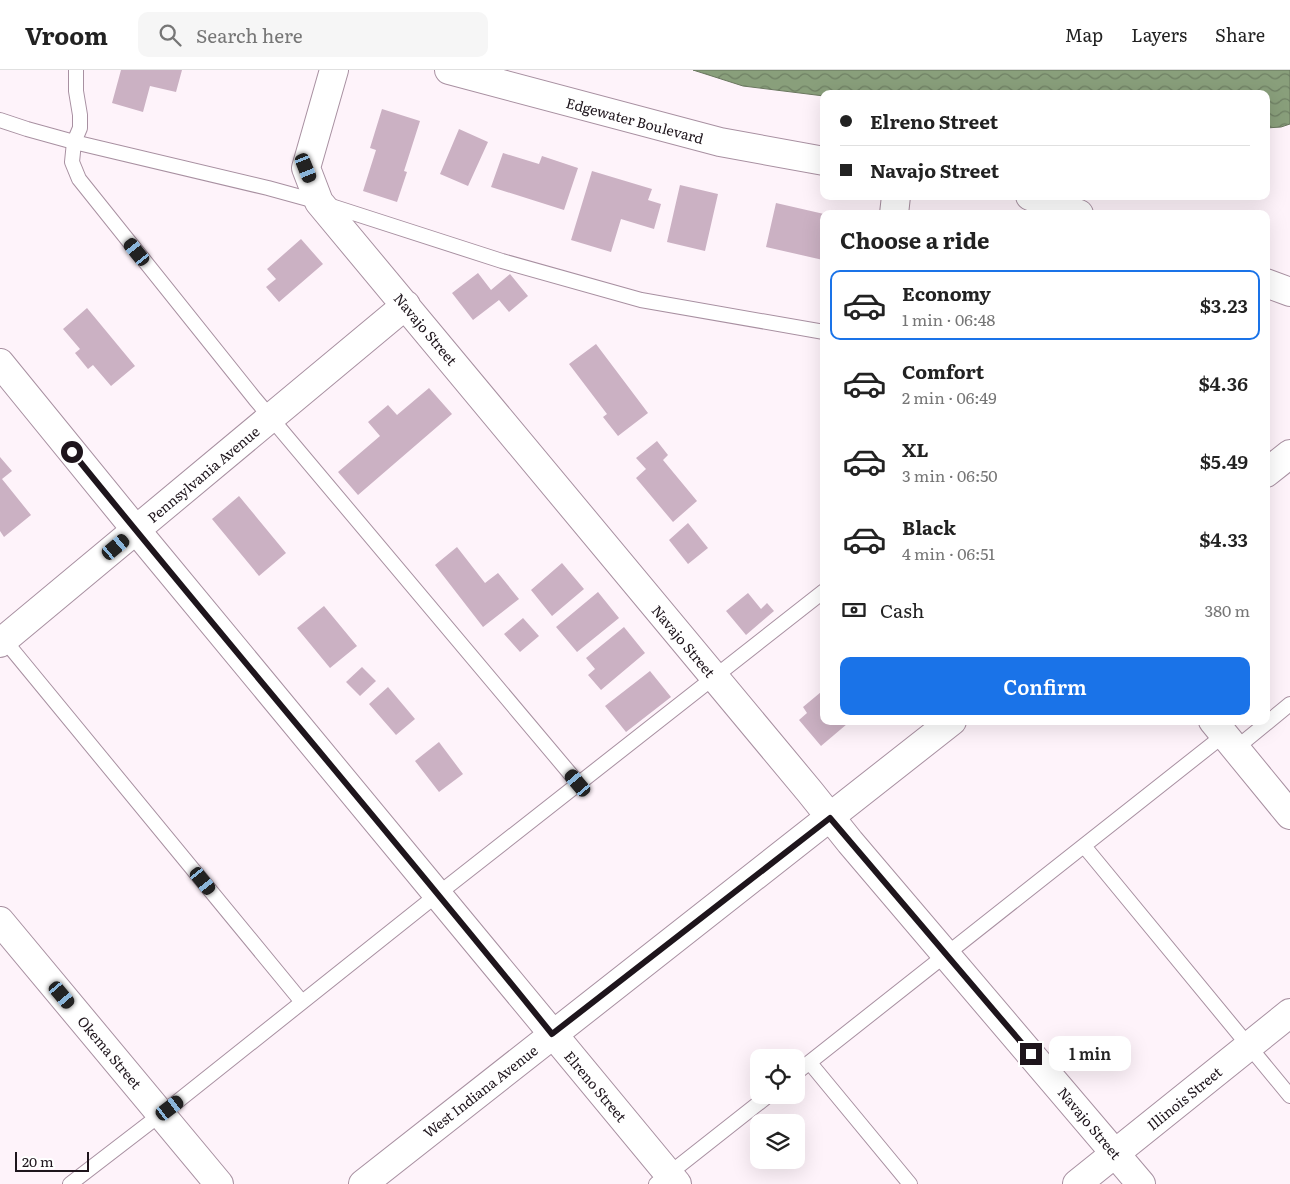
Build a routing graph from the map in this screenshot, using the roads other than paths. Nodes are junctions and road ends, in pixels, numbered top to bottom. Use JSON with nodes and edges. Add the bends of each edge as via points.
{"nodes":[{"id":1,"x":76,"y":70,"type":"edge"},
{"id":2,"x":334,"y":70,"type":"edge"},
{"id":3,"x":449,"y":70,"type":"edge"},
{"id":4,"x":0,"y":120,"type":"edge"},
{"id":5,"x":74,"y":142,"type":"junction"},
{"id":6,"x":820,"y":160,"type":"edge"},
{"id":7,"x":1041,"y":200,"type":"edge"},
{"id":8,"x":320,"y":202,"type":"junction"},
{"id":9,"x":1068,"y":210,"type":"edge"},
{"id":10,"x":1270,"y":284,"type":"edge"},
{"id":11,"x":1290,"y":292,"type":"edge"},
{"id":12,"x":406,"y":305,"type":"junction"},
{"id":13,"x":820,"y":331,"type":"edge"},
{"id":14,"x":0,"y":363,"type":"edge"},
{"id":15,"x":270,"y":418,"type":"junction"},
{"id":16,"x":1290,"y":454,"type":"edge"},
{"id":17,"x":1270,"y":470,"type":"edge"},
{"id":18,"x":136,"y":530,"type":"junction"},
{"id":19,"x":820,"y":594,"type":"edge"},
{"id":20,"x":1,"y":639,"type":"edge"},
{"id":21,"x":714,"y":676,"type":"junction"},
{"id":22,"x":1290,"y":704,"type":"edge"},
{"id":23,"x":1270,"y":713,"type":"edge"},
{"id":24,"x":947,"y":725,"type":"edge"},
{"id":25,"x":1245,"y":725,"type":"edge"},
{"id":26,"x":1224,"y":735,"type":"edge"},
{"id":27,"x":578,"y":783,"type":"junction"},
{"id":28,"x":1290,"y":815,"type":"edge"},
{"id":29,"x":830,"y":818,"type":"junction"},
{"id":30,"x":1084,"y":846,"type":"junction"},
{"id":31,"x":438,"y":894,"type":"junction"},
{"id":32,"x":0,"y":921,"type":"edge"},
{"id":33,"x":946,"y":955,"type":"junction"},
{"id":34,"x":302,"y":1002,"type":"junction"},
{"id":35,"x":1290,"y":1014,"type":"edge"},
{"id":36,"x":552,"y":1034,"type":"junction"},
{"id":37,"x":1249,"y":1046,"type":"junction"},
{"id":38,"x":810,"y":1063,"type":"junction"},
{"id":39,"x":805,"y":1067,"type":"edge"},
{"id":40,"x":1290,"y":1096,"type":"edge"},
{"id":41,"x":758,"y":1104,"type":"edge"},
{"id":42,"x":161,"y":1114,"type":"junction"},
{"id":43,"x":1115,"y":1153,"type":"junction"},
{"id":44,"x":667,"y":1181,"type":"edge"},
{"id":45,"x":70,"y":1184,"type":"edge"},
{"id":46,"x":219,"y":1184,"type":"edge"},
{"id":47,"x":363,"y":1184,"type":"edge"},
{"id":48,"x":910,"y":1184,"type":"edge"},
{"id":49,"x":1078,"y":1184,"type":"edge"},
{"id":50,"x":1141,"y":1184,"type":"edge"}],
"edges":[{"from":1,"to":5,"type":"lane","via":[[80,128]]},
{"from":2,"to":8,"type":"street","name":"Navajo Street","via":[[306,168]]},
{"from":3,"to":6,"type":"street","name":"Edgewater Boulevard","via":[[720,142]]},
{"from":4,"to":5,"type":"lane"},
{"from":5,"to":8,"type":"lane"},
{"from":5,"to":15,"type":"lane","via":[[72,162],[78,179]]},
{"from":7,"to":9,"type":"street"},
{"from":8,"to":12,"type":"street","name":"Navajo Street"},
{"from":8,"to":13,"type":"lane","via":[[502,261],[640,300]]},
{"from":10,"to":11,"type":"street"},
{"from":12,"to":15,"type":"street","name":"Pennsylvania Avenue"},
{"from":12,"to":21,"type":"street","name":"Navajo Street"},
{"from":14,"to":18,"type":"street","name":"Elreno Street"},
{"from":15,"to":18,"type":"street","name":"Pennsylvania Avenue"},
{"from":15,"to":27,"type":"lane"},
{"from":16,"to":17,"type":"street"},
{"from":18,"to":20,"type":"street","name":"Pennsylvania Avenue"},
{"from":18,"to":31,"type":"street","name":"Elreno Street"},
{"from":19,"to":21,"type":"lane"},
{"from":20,"to":34,"type":"lane"},
{"from":21,"to":27,"type":"lane"},
{"from":21,"to":29,"type":"street","name":"Navajo Street"},
{"from":22,"to":23,"type":"lane"},
{"from":24,"to":29,"type":"street","name":"West Indiana Avenue"},
{"from":25,"to":26,"type":"lane"},
{"from":26,"to":28,"type":"street"},
{"from":26,"to":30,"type":"lane"},
{"from":27,"to":31,"type":"lane"},
{"from":29,"to":33,"type":"street","name":"Navajo Street"},
{"from":29,"to":36,"type":"street","name":"West Indiana Avenue"},
{"from":30,"to":33,"type":"lane"},
{"from":30,"to":37,"type":"lane"},
{"from":31,"to":34,"type":"lane"},
{"from":31,"to":36,"type":"street","name":"Elreno Street"},
{"from":32,"to":42,"type":"street","name":"Okema Street"},
{"from":33,"to":38,"type":"lane"},
{"from":33,"to":43,"type":"street","name":"Navajo Street"},
{"from":34,"to":42,"type":"lane"},
{"from":35,"to":37,"type":"street","name":"Illinois Street"},
{"from":36,"to":44,"type":"street","name":"Elreno Street"},
{"from":36,"to":47,"type":"street","name":"West Indiana Avenue"},
{"from":37,"to":40,"type":"lane"},
{"from":37,"to":43,"type":"street","name":"Illinois Street"},
{"from":38,"to":39,"type":"lane"},
{"from":38,"to":48,"type":"lane"},
{"from":41,"to":44,"type":"lane"},
{"from":42,"to":45,"type":"lane"},
{"from":42,"to":46,"type":"street","name":"Okema Street"},
{"from":43,"to":49,"type":"street","name":"Illinois Street"},
{"from":43,"to":50,"type":"street","name":"Navajo Street"}]}
